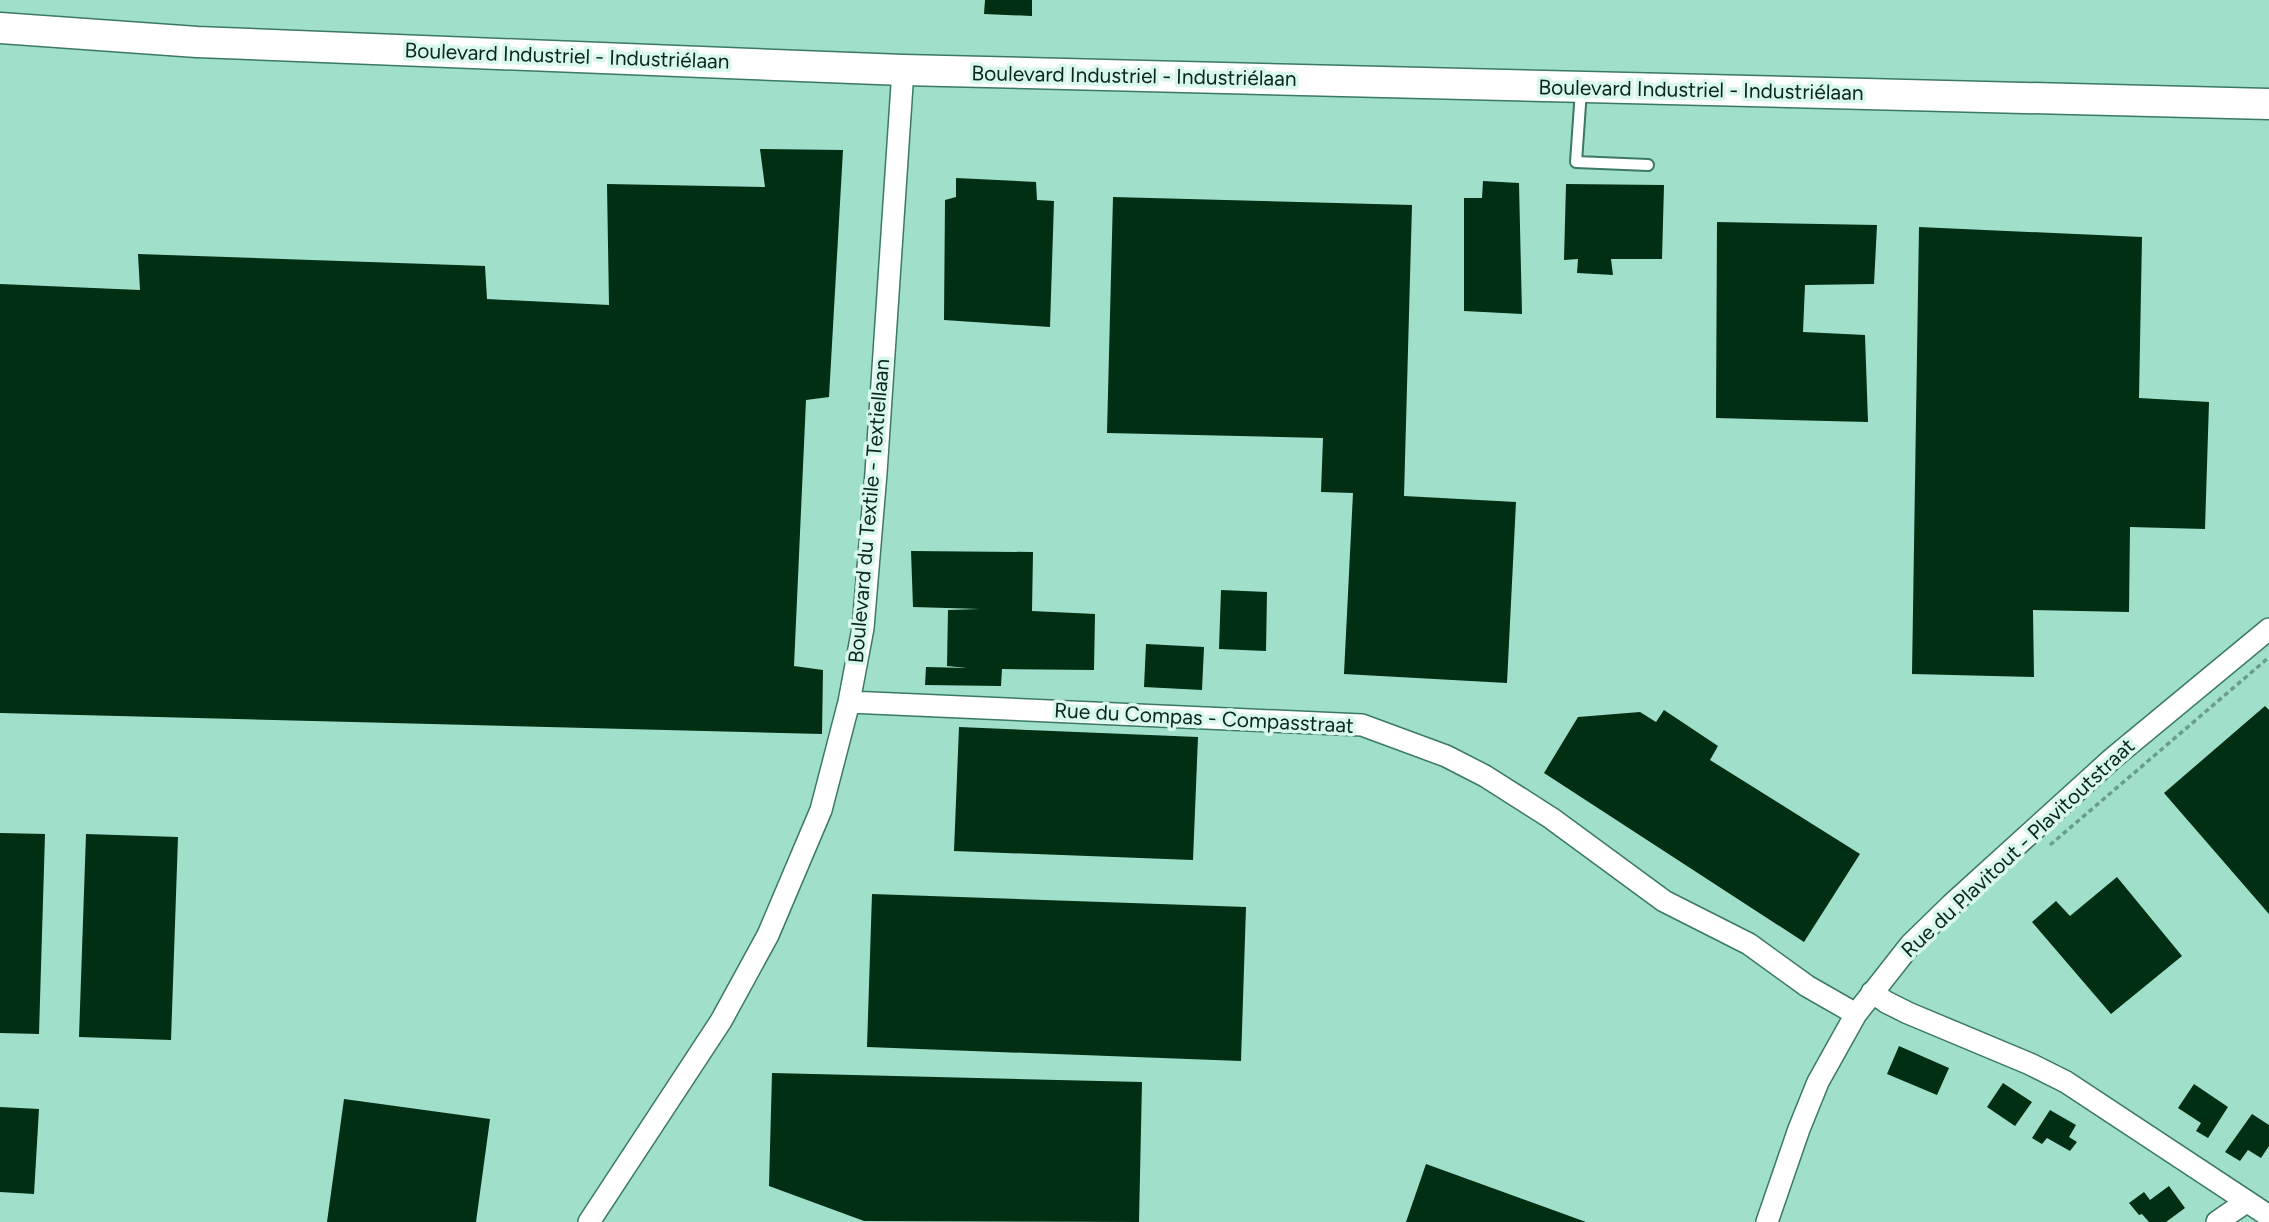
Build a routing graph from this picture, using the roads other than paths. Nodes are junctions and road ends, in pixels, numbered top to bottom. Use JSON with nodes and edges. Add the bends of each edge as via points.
{"nodes":[{"id":1,"x":0,"y":28,"type":"edge"},
{"id":2,"x":903,"y":70,"type":"junction"},
{"id":3,"x":1581,"y":87,"type":"junction"},
{"id":4,"x":2269,"y":104,"type":"edge"},
{"id":5,"x":1648,"y":165,"type":"dead end"},
{"id":6,"x":2269,"y":629,"type":"edge"},
{"id":7,"x":849,"y":702,"type":"junction"},
{"id":8,"x":1872,"y":992,"type":"junction"},
{"id":9,"x":1856,"y":1014,"type":"junction"},
{"id":10,"x":2246,"y":1202,"type":"junction"},
{"id":11,"x":2269,"y":1216,"type":"edge"},
{"id":12,"x":589,"y":1222,"type":"edge"},
{"id":13,"x":1767,"y":1222,"type":"edge"},
{"id":14,"x":2217,"y":1222,"type":"edge"}],
"edges":[{"from":1,"to":2,"type":"main road","name":"Boulevard Industriel - Industriélaan","via":[[197,41]]},
{"from":2,"to":3,"type":"main road","name":"Boulevard Industriel - Industriélaan"},
{"from":2,"to":7,"type":"street","name":"Boulevard du Textile - Textiellaan","via":[[863,628]]},
{"from":3,"to":4,"type":"main road","name":"Boulevard Industriel - Industriélaan"},
{"from":3,"to":5,"type":"lane","via":[[1576,162]]},
{"from":6,"to":8,"type":"street","name":"Rue du Plavitout - Plavitoutstraat","via":[[2113,758],[1961,895],[1911,944]]},
{"from":7,"to":9,"type":"street","name":"Rue du Compas - Compasstraat","via":[[1362,725],[1446,756],[1485,776],[1664,901],[1749,944]]},
{"from":7,"to":12,"type":"street","name":"Boulevard du Textile - Textiellaan","via":[[821,810],[768,936],[721,1021]]},
{"from":8,"to":9,"type":"street","name":"Rue du Plavitout - Plavitoutstraat"},
{"from":8,"to":10,"type":"street","via":[[1908,1013],[2066,1082]]},
{"from":9,"to":13,"type":"street","name":"Rue du Plavitout - Plavitoutstraat","via":[[1818,1082]]},
{"from":10,"to":11,"type":"street"},
{"from":10,"to":14,"type":"street"}]}
